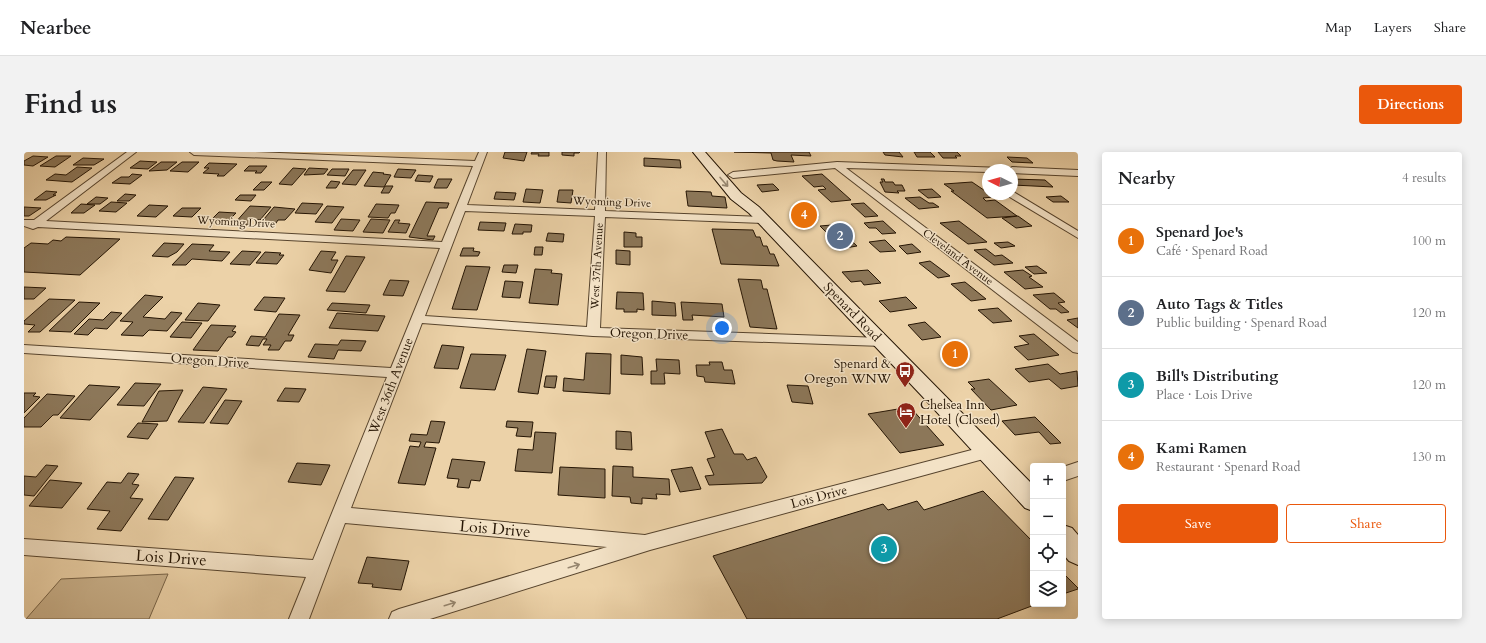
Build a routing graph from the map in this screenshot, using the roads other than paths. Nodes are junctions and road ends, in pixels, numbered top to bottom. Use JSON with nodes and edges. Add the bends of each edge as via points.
{"nodes":[{"id":1,"x":132,"y":152,"type":"edge"},
{"id":2,"x":194,"y":152,"type":"edge"},
{"id":3,"x":602,"y":152,"type":"edge"},
{"id":4,"x":699,"y":152,"type":"edge"},
{"id":5,"x":712,"y":152,"type":"edge"},
{"id":6,"x":480,"y":158,"type":"edge"},
{"id":7,"x":837,"y":165,"type":"junction"},
{"id":8,"x":969,"y":169,"type":"junction"},
{"id":9,"x":982,"y":169,"type":"edge"},
{"id":10,"x":1018,"y":170,"type":"edge"},
{"id":11,"x":1078,"y":173,"type":"edge"},
{"id":12,"x":733,"y":175,"type":"junction"},
{"id":13,"x":982,"y":177,"type":"edge"},
{"id":14,"x":1018,"y":198,"type":"edge"},
{"id":15,"x":461,"y":208,"type":"junction"},
{"id":16,"x":600,"y":214,"type":"junction"},
{"id":17,"x":758,"y":215,"type":"junction"},
{"id":18,"x":24,"y":223,"type":"edge"},
{"id":19,"x":36,"y":224,"type":"junction"},
{"id":20,"x":24,"y":233,"type":"edge"},
{"id":21,"x":1078,"y":235,"type":"edge"},
{"id":22,"x":446,"y":245,"type":"junction"},
{"id":23,"x":417,"y":319,"type":"junction"},
{"id":24,"x":593,"y":332,"type":"junction"},
{"id":25,"x":882,"y":342,"type":"junction"},
{"id":26,"x":24,"y":349,"type":"edge"},
{"id":27,"x":1078,"y":349,"type":"edge"},
{"id":28,"x":396,"y":373,"type":"junction"},
{"id":29,"x":987,"y":452,"type":"junction"},
{"id":30,"x":1078,"y":470,"type":"edge"},
{"id":31,"x":1066,"y":473,"type":"edge"},
{"id":32,"x":1026,"y":485,"type":"edge"},
{"id":33,"x":1032,"y":499,"type":"edge"},
{"id":34,"x":340,"y":515,"type":"junction"},
{"id":35,"x":1066,"y":539,"type":"edge"},
{"id":36,"x":650,"y":542,"type":"junction"},
{"id":37,"x":24,"y":547,"type":"edge"},
{"id":38,"x":1078,"y":553,"type":"edge"},
{"id":39,"x":319,"y":569,"type":"junction"},
{"id":40,"x":299,"y":619,"type":"edge"},
{"id":41,"x":399,"y":619,"type":"edge"}],
"edges":[{"from":1,"to":19,"type":"street"},
{"from":2,"to":6,"type":"street"},
{"from":3,"to":16,"type":"street","name":"West 37th Avenue"},
{"from":4,"to":17,"type":"main road","name":"Spenard Road","one_way":true,"via":[[736,196]]},
{"from":5,"to":12,"type":"main road","name":"Spenard Road"},
{"from":6,"to":15,"type":"street","name":"West 36th Avenue"},
{"from":7,"to":8,"type":"street"},
{"from":7,"to":12,"type":"street"},
{"from":7,"to":27,"type":"street","name":"Cleveland Avenue"},
{"from":8,"to":9,"type":"street"},
{"from":8,"to":13,"type":"street"},
{"from":10,"to":11,"type":"street"},
{"from":12,"to":17,"type":"main road","name":"Spenard Road"},
{"from":14,"to":21,"type":"street"},
{"from":15,"to":16,"type":"street","name":"Wyoming Drive"},
{"from":15,"to":22,"type":"street","name":"West 36th Avenue"},
{"from":16,"to":17,"type":"street","name":"Wyoming Drive"},
{"from":16,"to":24,"type":"street","name":"West 37th Avenue"},
{"from":17,"to":25,"type":"main road","name":"Spenard Road"},
{"from":18,"to":19,"type":"street","name":"Wyoming Drive"},
{"from":19,"to":20,"type":"street"},
{"from":19,"to":22,"type":"street","name":"Wyoming Drive"},
{"from":22,"to":23,"type":"street","name":"West 36th Avenue"},
{"from":23,"to":24,"type":"street","name":"Oregon Drive"},
{"from":23,"to":28,"type":"street","name":"West 36th Avenue"},
{"from":24,"to":25,"type":"street","name":"Oregon Drive"},
{"from":25,"to":29,"type":"main road","name":"Spenard Road"},
{"from":26,"to":28,"type":"street","name":"Oregon Drive"},
{"from":28,"to":34,"type":"street","name":"West 36th Avenue"},
{"from":29,"to":32,"type":"main road","name":"Spenard Road"},
{"from":29,"to":36,"type":"street","name":"Lois Drive"},
{"from":30,"to":31,"type":"street"},
{"from":32,"to":33,"type":"main road","name":"Spenard Road"},
{"from":34,"to":36,"type":"street","name":"Lois Drive"},
{"from":34,"to":39,"type":"street","name":"West 36th Avenue"},
{"from":35,"to":38,"type":"main road"},
{"from":41,"to":36,"type":"street","name":"Lois Drive","one_way":true},
{"from":37,"to":39,"type":"street","name":"Lois Drive"},
{"from":39,"to":40,"type":"street","name":"West 36th Avenue"}]}
